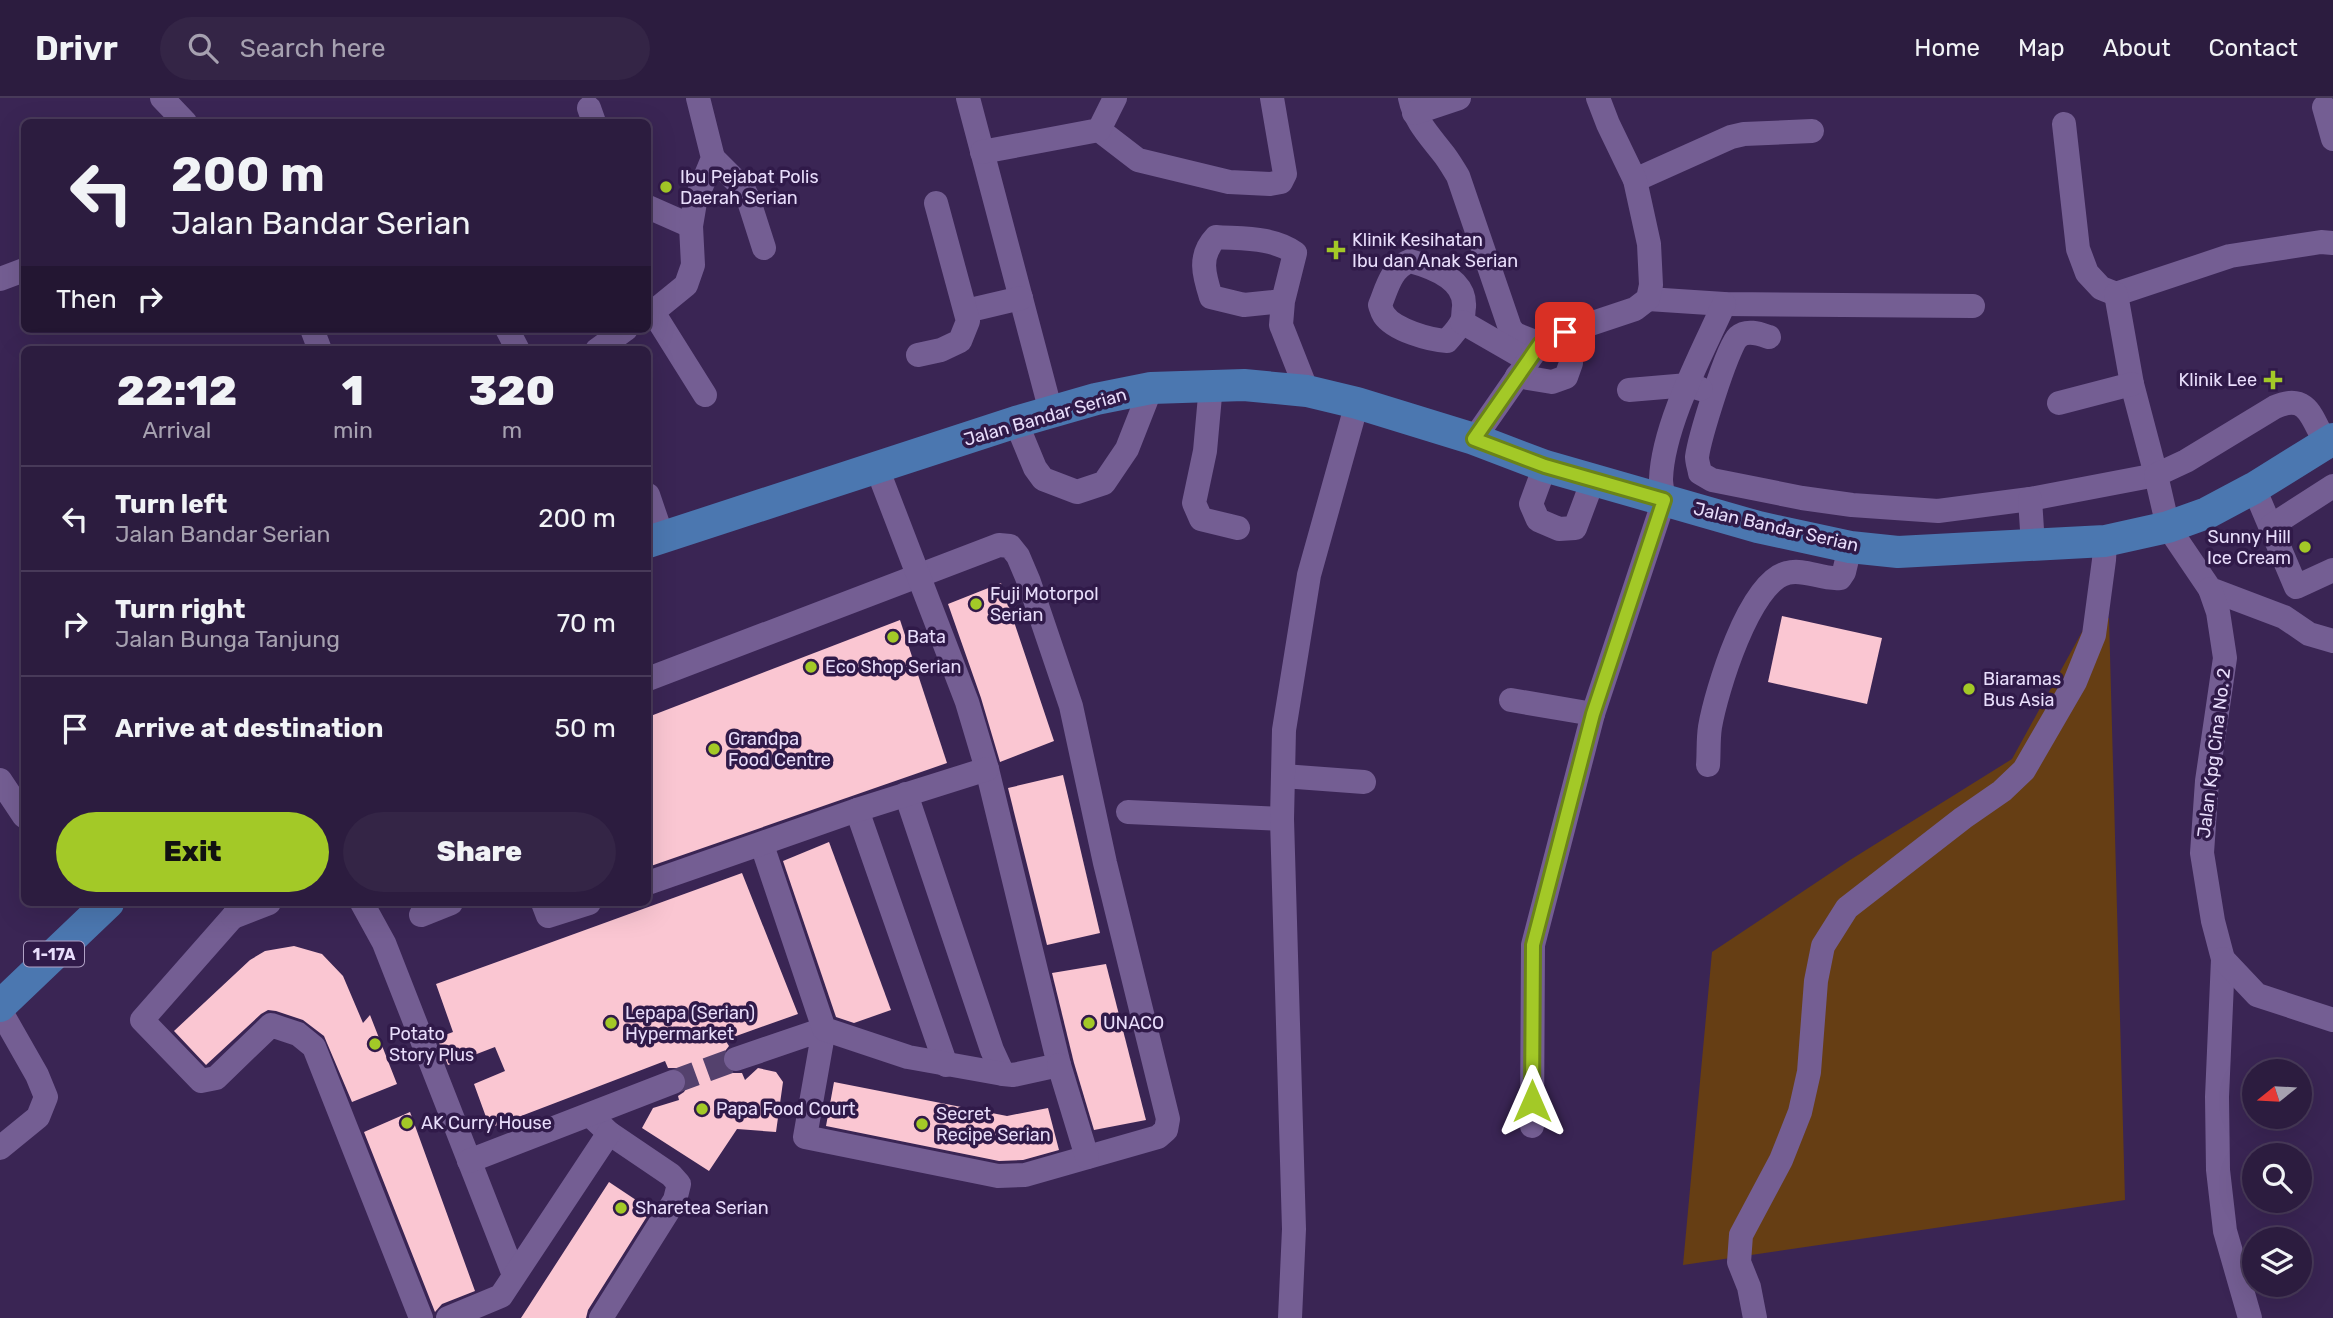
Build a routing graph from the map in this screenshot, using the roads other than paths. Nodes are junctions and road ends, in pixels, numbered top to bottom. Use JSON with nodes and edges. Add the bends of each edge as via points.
{"nodes":[{"id":1,"x":162,"y":98,"type":"edge"},
{"id":2,"x":698,"y":98,"type":"edge"},
{"id":3,"x":968,"y":98,"type":"edge"},
{"id":4,"x":1115,"y":98,"type":"edge"},
{"id":5,"x":1272,"y":98,"type":"edge"},
{"id":6,"x":1458,"y":98,"type":"edge"},
{"id":7,"x":1598,"y":98,"type":"edge"},
{"id":8,"x":1412,"y":106,"type":"edge"},
{"id":9,"x":2324,"y":107,"type":"dead end"},
{"id":10,"x":182,"y":119,"type":"edge"},
{"id":11,"x":2064,"y":124,"type":"dead end"},
{"id":12,"x":1099,"y":130,"type":"junction"},
{"id":13,"x":1812,"y":131,"type":"dead end"},
{"id":14,"x":2333,"y":139,"type":"edge"},
{"id":15,"x":982,"y":152,"type":"junction"},
{"id":16,"x":713,"y":158,"type":"junction"},
{"id":17,"x":1635,"y":180,"type":"junction"},
{"id":18,"x":936,"y":203,"type":"dead end"},
{"id":19,"x":651,"y":208,"type":"edge"},
{"id":20,"x":691,"y":226,"type":"junction"},
{"id":21,"x":2333,"y":243,"type":"edge"},
{"id":22,"x":764,"y":248,"type":"dead end"},
{"id":23,"x":21,"y":271,"type":"edge"},
{"id":24,"x":0,"y":279,"type":"edge"},
{"id":25,"x":2116,"y":294,"type":"junction"},
{"id":26,"x":1021,"y":299,"type":"junction"},
{"id":27,"x":1648,"y":299,"type":"junction"},
{"id":28,"x":1283,"y":301,"type":"dead end"},
{"id":29,"x":1724,"y":304,"type":"junction"},
{"id":30,"x":1973,"y":306,"type":"dead end"},
{"id":31,"x":965,"y":311,"type":"junction"},
{"id":32,"x":651,"y":313,"type":"edge"},
{"id":33,"x":651,"y":315,"type":"edge"},
{"id":34,"x":1462,"y":322,"type":"dead end"},
{"id":35,"x":1565,"y":332,"type":"junction"},
{"id":36,"x":620,"y":333,"type":"edge"},
{"id":37,"x":1769,"y":337,"type":"dead end"},
{"id":38,"x":603,"y":346,"type":"edge"},
{"id":39,"x":918,"y":355,"type":"dead end"},
{"id":40,"x":1528,"y":360,"type":"junction"},
{"id":41,"x":2132,"y":384,"type":"junction"},
{"id":42,"x":1211,"y":385,"type":"junction"},
{"id":43,"x":1688,"y":385,"type":"junction"},
{"id":44,"x":1151,"y":388,"type":"junction"},
{"id":45,"x":1629,"y":390,"type":"dead end"},
{"id":46,"x":1307,"y":391,"type":"junction"},
{"id":47,"x":1716,"y":393,"type":"junction"},
{"id":48,"x":705,"y":395,"type":"dead end"},
{"id":49,"x":1357,"y":403,"type":"junction"},
{"id":50,"x":2059,"y":403,"type":"dead end"},
{"id":51,"x":1051,"y":412,"type":"junction"},
{"id":52,"x":1016,"y":422,"type":"junction"},
{"id":53,"x":1474,"y":439,"type":"junction"},
{"id":54,"x":2330,"y":441,"type":"edge"},
{"id":55,"x":1545,"y":466,"type":"junction"},
{"id":56,"x":877,"y":468,"type":"junction"},
{"id":57,"x":2155,"y":475,"type":"junction"},
{"id":58,"x":1593,"y":480,"type":"junction"},
{"id":59,"x":2333,"y":486,"type":"edge"},
{"id":60,"x":2253,"y":488,"type":"junction"},
{"id":61,"x":1802,"y":498,"type":"junction"},
{"id":62,"x":2030,"y":499,"type":"junction"},
{"id":63,"x":1664,"y":500,"type":"junction"},
{"id":64,"x":1938,"y":510,"type":"junction"},
{"id":65,"x":651,"y":514,"type":"edge"},
{"id":66,"x":2271,"y":526,"type":"junction"},
{"id":67,"x":2168,"y":527,"type":"junction"},
{"id":68,"x":1238,"y":528,"type":"dead end"},
{"id":69,"x":1791,"y":534,"type":"junction"},
{"id":70,"x":655,"y":539,"type":"edge"},
{"id":71,"x":2105,"y":541,"type":"junction"},
{"id":72,"x":2033,"y":545,"type":"junction"},
{"id":73,"x":1850,"y":547,"type":"junction"},
{"id":74,"x":1935,"y":551,"type":"junction"},
{"id":75,"x":2333,"y":570,"type":"edge"},
{"id":76,"x":919,"y":573,"type":"junction"},
{"id":77,"x":2296,"y":587,"type":"junction"},
{"id":78,"x":2210,"y":589,"type":"junction"},
{"id":79,"x":2284,"y":617,"type":"junction"},
{"id":80,"x":2333,"y":641,"type":"edge"},
{"id":81,"x":651,"y":678,"type":"edge"},
{"id":82,"x":1511,"y":700,"type":"dead end"},
{"id":83,"x":1593,"y":714,"type":"junction"},
{"id":84,"x":1708,"y":765,"type":"dead end"},
{"id":85,"x":987,"y":769,"type":"junction"},
{"id":86,"x":1283,"y":776,"type":"junction"},
{"id":87,"x":1364,"y":782,"type":"dead end"},
{"id":88,"x":11,"y":784,"type":"edge"},
{"id":89,"x":906,"y":794,"type":"junction"},
{"id":90,"x":21,"y":809,"type":"edge"},
{"id":91,"x":857,"y":810,"type":"junction"},
{"id":92,"x":1128,"y":812,"type":"dead end"},
{"id":93,"x":1282,"y":819,"type":"junction"},
{"id":94,"x":762,"y":845,"type":"junction"},
{"id":95,"x":651,"y":882,"type":"edge"},
{"id":96,"x":256,"y":906,"type":"edge"},
{"id":97,"x":347,"y":906,"type":"edge"},
{"id":98,"x":364,"y":906,"type":"edge"},
{"id":99,"x":444,"y":906,"type":"edge"},
{"id":100,"x":544,"y":906,"type":"edge"},
{"id":101,"x":580,"y":906,"type":"edge"},
{"id":102,"x":94,"y":908,"type":"edge"},
{"id":103,"x":239,"y":910,"type":"edge"},
{"id":104,"x":421,"y":915,"type":"dead end"},
{"id":105,"x":384,"y":943,"type":"junction"},
{"id":106,"x":2224,"y":959,"type":"junction"},
{"id":107,"x":0,"y":1008,"type":"edge"},
{"id":108,"x":2333,"y":1020,"type":"edge"},
{"id":109,"x":824,"y":1029,"type":"junction"},
{"id":110,"x":736,"y":1059,"type":"tunnel mouth"},
{"id":111,"x":946,"y":1065,"type":"junction"},
{"id":112,"x":1059,"y":1065,"type":"junction"},
{"id":113,"x":1003,"y":1074,"type":"junction"},
{"id":114,"x":673,"y":1082,"type":"tunnel mouth"},
{"id":115,"x":590,"y":1115,"type":"junction"},
{"id":116,"x":1532,"y":1126,"type":"dead end"},
{"id":117,"x":609,"y":1133,"type":"junction"},
{"id":118,"x":0,"y":1148,"type":"edge"},
{"id":119,"x":1087,"y":1157,"type":"junction"},
{"id":120,"x":469,"y":1161,"type":"junction"},
{"id":121,"x":514,"y":1275,"type":"junction"},
{"id":122,"x":421,"y":1318,"type":"edge"},
{"id":123,"x":448,"y":1318,"type":"edge"},
{"id":124,"x":601,"y":1318,"type":"edge"},
{"id":125,"x":1290,"y":1318,"type":"edge"},
{"id":126,"x":1755,"y":1318,"type":"edge"},
{"id":127,"x":2250,"y":1318,"type":"edge"}],
"edges":[{"from":1,"to":10,"type":"street"},
{"from":2,"to":16,"type":"street"},
{"from":3,"to":15,"type":"street"},
{"from":4,"to":12,"type":"street"},
{"from":5,"to":12,"type":"street","via":[[1285,174],[1281,182],[1228,182],[1138,160]]},
{"from":6,"to":8,"type":"street"},
{"from":7,"to":17,"type":"street"},
{"from":8,"to":40,"type":"street","via":[[1424,131],[1458,176],[1510,328]]},
{"from":9,"to":14,"type":"street"},
{"from":11,"to":25,"type":"street","via":[[2078,249],[2087,273],[2101,288]]},
{"from":12,"to":15,"type":"street"},
{"from":13,"to":17,"type":"street","via":[[1731,137]]},
{"from":15,"to":26,"type":"street"},
{"from":16,"to":20,"type":"street","via":[[695,202]]},
{"from":16,"to":22,"type":"street","via":[[743,188]]},
{"from":17,"to":27,"type":"street","via":[[1648,244]]},
{"from":18,"to":31,"type":"street"},
{"from":19,"to":20,"type":"street"},
{"from":20,"to":32,"type":"street","via":[[691,276]]},
{"from":21,"to":25,"type":"street","via":[[2230,256]]},
{"from":23,"to":24,"type":"street"},
{"from":25,"to":41,"type":"street"},
{"from":26,"to":31,"type":"street"},
{"from":26,"to":51,"type":"street"},
{"from":27,"to":29,"type":"street"},
{"from":27,"to":35,"type":"street","via":[[1635,309]]},
{"from":28,"to":46,"type":"street","via":[[1281,325]]},
{"from":29,"to":30,"type":"street"},
{"from":29,"to":43,"type":"street"},
{"from":31,"to":39,"type":"street","via":[[968,321],[960,341]]},
{"from":33,"to":48,"type":"street"},
{"from":34,"to":40,"type":"street"},
{"from":35,"to":40,"type":"street","via":[[1551,337]]},
{"from":35,"to":40,"type":"street","via":[[1571,363],[1566,376],[1552,382]]},
{"from":36,"to":38,"type":"street"},
{"from":37,"to":47,"type":"street","via":[[1748,333],[1738,337]]},
{"from":40,"to":53,"type":"street"},
{"from":41,"to":50,"type":"street"},
{"from":41,"to":57,"type":"street"},
{"from":42,"to":44,"type":"main road","name":"Jalan Bandar Serian"},
{"from":42,"to":46,"type":"main road","name":"Jalan Bandar Serian"},
{"from":42,"to":68,"type":"street","via":[[1194,503],[1200,519]]},
{"from":43,"to":45,"type":"street"},
{"from":43,"to":47,"type":"street"},
{"from":43,"to":63,"type":"street","via":[[1662,465]]},
{"from":44,"to":51,"type":"main road","name":"Jalan Bandar Serian"},
{"from":44,"to":52,"type":"street","via":[[1127,449],[1104,483],[1077,492],[1043,479]]},
{"from":46,"to":49,"type":"main road","name":"Jalan Bandar Serian"},
{"from":47,"to":61,"type":"street","via":[[1699,447],[1700,473],[1712,480]]},
{"from":49,"to":53,"type":"main road","name":"Jalan Bandar Serian"},
{"from":49,"to":86,"type":"street","via":[[1309,575],[1284,730]]},
{"from":51,"to":52,"type":"main road","name":"Jalan Bandar Serian"},
{"from":52,"to":56,"type":"main road","name":"Jalan Bandar Serian"},
{"from":53,"to":55,"type":"main road","name":"Jalan Bandar Serian"},
{"from":54,"to":57,"type":"street","via":[[2306,408],[2289,401]]},
{"from":54,"to":60,"type":"main road","name":"Jalan Bandar Serian"},
{"from":55,"to":58,"type":"main road","name":"Jalan Bandar Serian"},
{"from":55,"to":58,"type":"street","via":[[1531,504],[1538,520],[1559,530],[1575,528]]},
{"from":56,"to":70,"type":"main road","name":"Jalan Bandar Serian"},
{"from":56,"to":76,"type":"street"},
{"from":57,"to":62,"type":"street"},
{"from":57,"to":67,"type":"street"},
{"from":58,"to":63,"type":"main road","name":"Jalan Bandar Serian"},
{"from":59,"to":66,"type":"street"},
{"from":60,"to":66,"type":"street"},
{"from":60,"to":67,"type":"main road","name":"Jalan Bandar Serian","via":[[2207,513]]},
{"from":61,"to":64,"type":"street"},
{"from":61,"to":69,"type":"street"},
{"from":62,"to":64,"type":"street"},
{"from":62,"to":72,"type":"street"},
{"from":63,"to":69,"type":"main road","name":"Jalan Bandar Serian"},
{"from":63,"to":83,"type":"street"},
{"from":64,"to":74,"type":"street"},
{"from":65,"to":70,"type":"street"},
{"from":66,"to":77,"type":"street"},
{"from":67,"to":71,"type":"main road","name":"Jalan Bandar Serian"},
{"from":67,"to":78,"type":"street","name":"Jalan Kpg Cina No. 2"},
{"from":69,"to":73,"type":"main road","name":"Jalan Bandar Serian"},
{"from":71,"to":72,"type":"main road","name":"Jalan Bandar Serian"},
{"from":71,"to":126,"type":"street","via":[[2094,635],[2075,682],[2024,769],[2002,791],[1847,908],[1823,946],[1800,1112],[1781,1160],[1741,1235],[1739,1262]]},
{"from":72,"to":74,"type":"main road","name":"Jalan Bandar Serian"},
{"from":73,"to":74,"type":"main road","name":"Jalan Bandar Serian"},
{"from":73,"to":84,"type":"street","via":[[1840,578],[1789,572],[1767,584],[1752,606],[1724,674],[1710,728]]},
{"from":75,"to":77,"type":"street"},
{"from":76,"to":81,"type":"street"},
{"from":76,"to":85,"type":"street"},
{"from":76,"to":119,"type":"street","via":[[999,545],[1010,546],[1029,582],[1071,706],[1168,1119],[1166,1130],[1158,1137]]},
{"from":77,"to":79,"type":"street"},
{"from":78,"to":79,"type":"street"},
{"from":78,"to":106,"type":"street","name":"Jalan Kpg Cina No. 2","via":[[2225,658],[2207,780],[2202,853]]},
{"from":79,"to":80,"type":"street","via":[[2309,634]]},
{"from":82,"to":83,"type":"street"},
{"from":83,"to":116,"type":"street","via":[[1533,945]]},
{"from":85,"to":89,"type":"street"},
{"from":85,"to":112,"type":"street"},
{"from":86,"to":87,"type":"street"},
{"from":86,"to":93,"type":"street"},
{"from":88,"to":90,"type":"street"},
{"from":89,"to":91,"type":"street"},
{"from":89,"to":113,"type":"street"},
{"from":91,"to":94,"type":"street"},
{"from":91,"to":111,"type":"street"},
{"from":92,"to":93,"type":"street"},
{"from":93,"to":125,"type":"street","via":[[1294,1229]]},
{"from":94,"to":95,"type":"street"},
{"from":94,"to":109,"type":"street"},
{"from":96,"to":103,"type":"street"},
{"from":97,"to":105,"type":"street"},
{"from":98,"to":105,"type":"street"},
{"from":99,"to":104,"type":"street"},
{"from":100,"to":101,"type":"street","via":[[548,916]]},
{"from":102,"to":107,"type":"main road","number":"1-17A"},
{"from":103,"to":122,"type":"street","via":[[142,1020],[201,1081],[216,1078],[271,1025],[298,1034],[314,1047]]},
{"from":105,"to":120,"type":"street"},
{"from":106,"to":108,"type":"street","via":[[2258,995]]},
{"from":106,"to":127,"type":"street","via":[[2218,1170],[2225,1231]]},
{"from":107,"to":118,"type":"street","via":[[46,1097],[38,1117]]},
{"from":109,"to":110,"type":"street"},
{"from":109,"to":111,"type":"street"},
{"from":109,"to":119,"type":"street","via":[[805,1137],[998,1176],[1026,1175]]},
{"from":111,"to":113,"type":"street"},
{"from":112,"to":113,"type":"street"},
{"from":112,"to":119,"type":"street"},
{"from":114,"to":115,"type":"street"},
{"from":115,"to":117,"type":"street"},
{"from":115,"to":120,"type":"street"},
{"from":117,"to":121,"type":"street"},
{"from":117,"to":124,"type":"street","via":[[680,1184],[675,1200]]},
{"from":120,"to":121,"type":"street"},
{"from":121,"to":123,"type":"street","via":[[501,1296]]}]}
